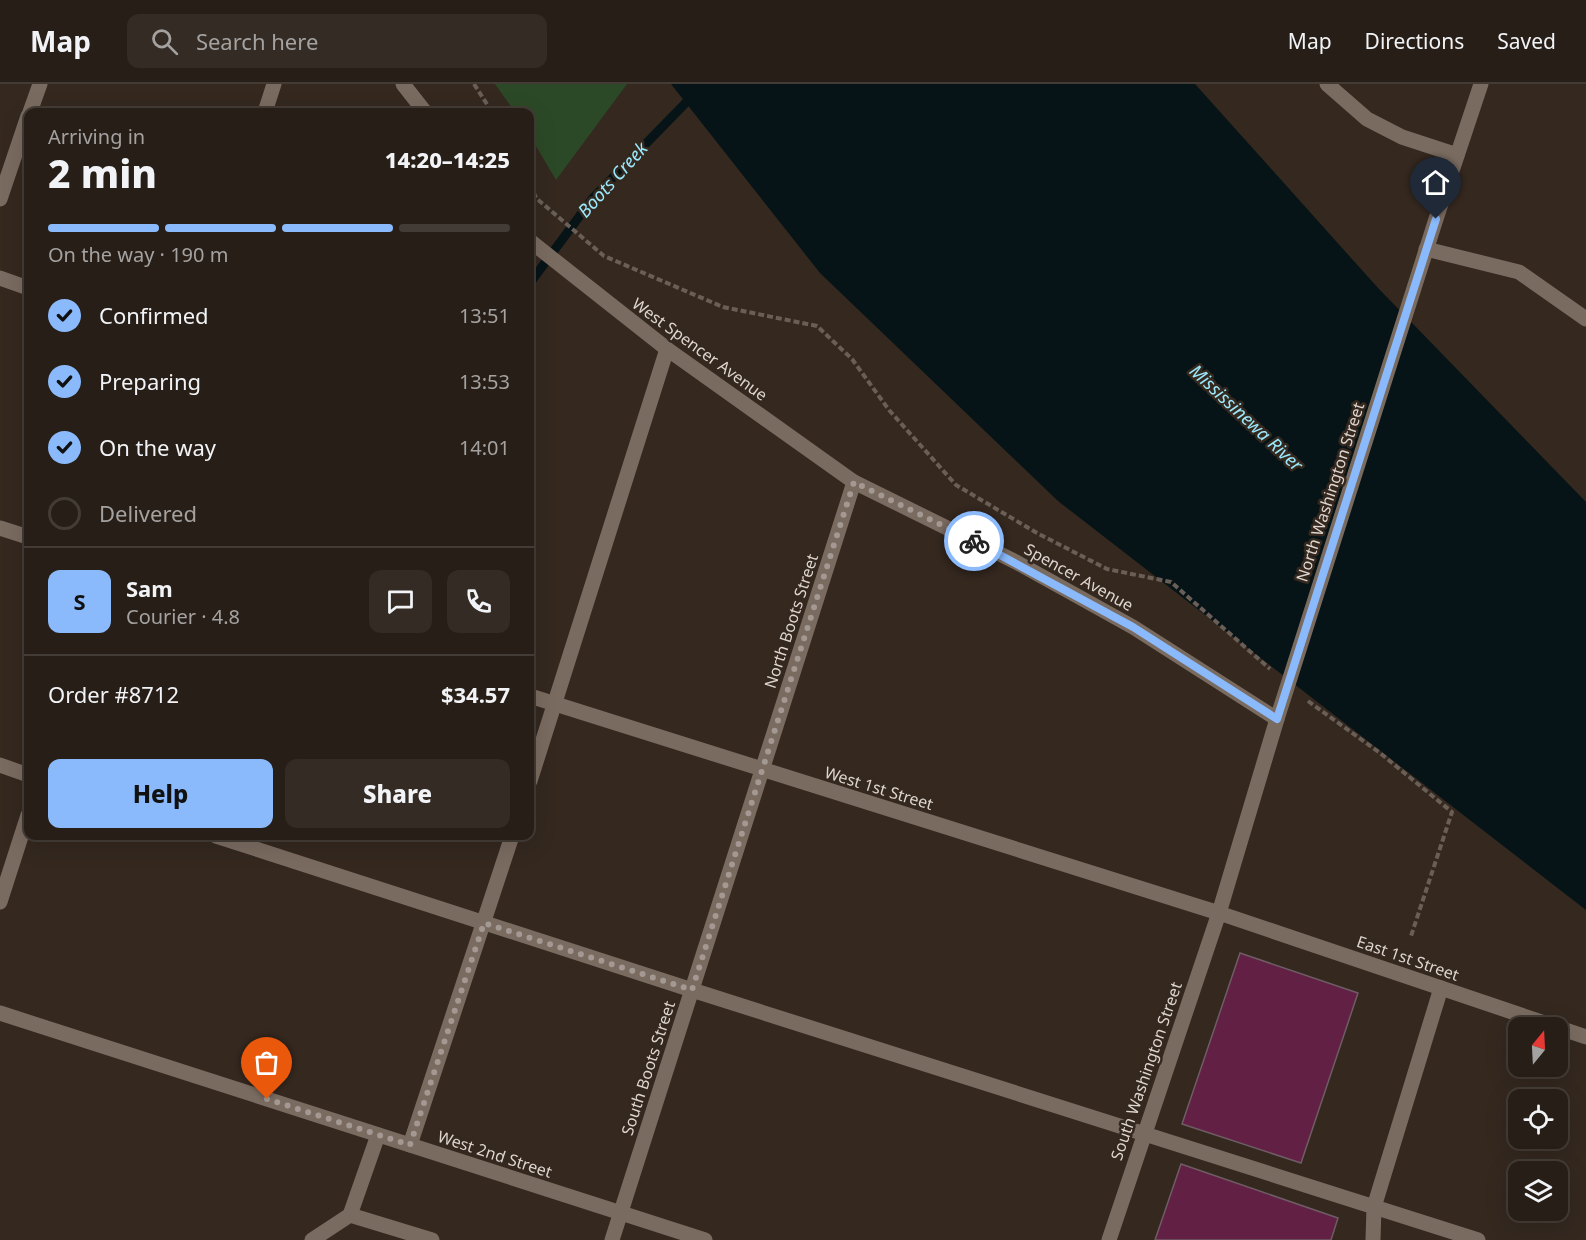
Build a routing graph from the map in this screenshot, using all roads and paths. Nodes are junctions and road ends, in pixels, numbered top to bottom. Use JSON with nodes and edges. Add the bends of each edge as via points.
{"nodes":[{"id":1,"x":40,"y":84,"type":"edge"},
{"id":2,"x":274,"y":84,"type":"edge"},
{"id":3,"x":403,"y":84,"type":"edge"},
{"id":4,"x":474,"y":84,"type":"edge"},
{"id":5,"x":1327,"y":84,"type":"edge"},
{"id":6,"x":1481,"y":84,"type":"edge"},
{"id":7,"x":31,"y":108,"type":"edge"},
{"id":8,"x":266,"y":108,"type":"edge"},
{"id":9,"x":421,"y":108,"type":"edge"},
{"id":10,"x":489,"y":108,"type":"edge"},
{"id":11,"x":24,"y":129,"type":"edge"},
{"id":12,"x":1457,"y":155,"type":"junction"},
{"id":13,"x":534,"y":193,"type":"edge"},
{"id":14,"x":0,"y":199,"type":"edge"},
{"id":15,"x":534,"y":244,"type":"edge"},
{"id":16,"x":1426,"y":249,"type":"junction"},
{"id":17,"x":0,"y":278,"type":"edge"},
{"id":18,"x":24,"y":287,"type":"edge"},
{"id":19,"x":1586,"y":319,"type":"edge"},
{"id":20,"x":667,"y":349,"type":"junction"},
{"id":21,"x":854,"y":482,"type":"junction"},
{"id":22,"x":0,"y":528,"type":"edge"},
{"id":23,"x":24,"y":536,"type":"edge"},
{"id":24,"x":1274,"y":672,"type":"dead end"},
{"id":25,"x":534,"y":697,"type":"edge"},
{"id":26,"x":1307,"y":700,"type":"dead end"},
{"id":27,"x":554,"y":704,"type":"junction"},
{"id":28,"x":1277,"y":719,"type":"junction"},
{"id":29,"x":0,"y":765,"type":"edge"},
{"id":30,"x":534,"y":768,"type":"edge"},
{"id":31,"x":763,"y":770,"type":"junction"},
{"id":32,"x":24,"y":774,"type":"edge"},
{"id":33,"x":24,"y":827,"type":"edge"},
{"id":34,"x":228,"y":840,"type":"edge"},
{"id":35,"x":511,"y":840,"type":"edge"},
{"id":36,"x":0,"y":902,"type":"edge"},
{"id":37,"x":1219,"y":913,"type":"junction"},
{"id":38,"x":484,"y":923,"type":"junction"},
{"id":39,"x":1411,"y":936,"type":"dead end"},
{"id":40,"x":1441,"y":988,"type":"junction"},
{"id":41,"x":692,"y":990,"type":"junction"},
{"id":42,"x":0,"y":1014,"type":"edge"},
{"id":43,"x":1586,"y":1037,"type":"edge"},
{"id":44,"x":1144,"y":1134,"type":"junction"},
{"id":45,"x":378,"y":1135,"type":"junction"},
{"id":46,"x":410,"y":1145,"type":"junction"},
{"id":47,"x":1374,"y":1207,"type":"junction"},
{"id":48,"x":620,"y":1213,"type":"junction"},
{"id":49,"x":350,"y":1215,"type":"junction"},
{"id":50,"x":312,"y":1240,"type":"edge"},
{"id":51,"x":432,"y":1240,"type":"edge"},
{"id":52,"x":612,"y":1240,"type":"edge"},
{"id":53,"x":705,"y":1240,"type":"edge"},
{"id":54,"x":1108,"y":1240,"type":"edge"},
{"id":55,"x":1373,"y":1240,"type":"edge"},
{"id":56,"x":1478,"y":1240,"type":"edge"}],
"edges":[{"from":1,"to":7,"type":"street"},
{"from":2,"to":8,"type":"street"},
{"from":3,"to":9,"type":"street"},
{"from":4,"to":10,"type":"path"},
{"from":5,"to":12,"type":"street","via":[[1367,119],[1402,137]]},
{"from":6,"to":12,"type":"street","name":"North Washington Street"},
{"from":11,"to":14,"type":"street"},
{"from":12,"to":16,"type":"street","name":"North Washington Street"},
{"from":13,"to":24,"type":"path","via":[[604,256],[723,307],[817,326],[852,359],[889,410],[956,485],[1107,570],[1172,582]]},
{"from":15,"to":20,"type":"street","name":"West Spencer Avenue"},
{"from":16,"to":19,"type":"street","via":[[1519,272]]},
{"from":16,"to":28,"type":"street","name":"North Washington Street"},
{"from":17,"to":18,"type":"street"},
{"from":20,"to":21,"type":"street","name":"West Spencer Avenue"},
{"from":20,"to":27,"type":"street"},
{"from":21,"to":28,"type":"street","name":"Spencer Avenue","via":[[1016,562],[1133,627]]},
{"from":21,"to":31,"type":"street","name":"North Boots Street"},
{"from":22,"to":23,"type":"street"},
{"from":25,"to":27,"type":"street","name":"West 1st Street"},
{"from":26,"to":39,"type":"path","via":[[1452,812]]},
{"from":27,"to":30,"type":"street"},
{"from":27,"to":31,"type":"street","name":"West 1st Street"},
{"from":28,"to":37,"type":"street","name":"North Washington Street"},
{"from":29,"to":32,"type":"street"},
{"from":31,"to":37,"type":"street","name":"West 1st Street"},
{"from":31,"to":41,"type":"street","name":"South Boots Street"},
{"from":33,"to":36,"type":"street"},
{"from":34,"to":38,"type":"street"},
{"from":35,"to":38,"type":"street"},
{"from":37,"to":40,"type":"street","name":"East 1st Street"},
{"from":37,"to":44,"type":"street","name":"South Washington Street"},
{"from":38,"to":41,"type":"street"},
{"from":38,"to":46,"type":"street"},
{"from":40,"to":43,"type":"street","name":"East 1st Street"},
{"from":40,"to":47,"type":"street"},
{"from":41,"to":44,"type":"street"},
{"from":41,"to":48,"type":"street","name":"South Boots Street"},
{"from":42,"to":45,"type":"street","name":"West 2nd Street"},
{"from":44,"to":47,"type":"street"},
{"from":44,"to":54,"type":"street","name":"South Washington Street"},
{"from":45,"to":46,"type":"street","name":"West 2nd Street"},
{"from":45,"to":49,"type":"street"},
{"from":46,"to":48,"type":"street","name":"West 2nd Street"},
{"from":47,"to":55,"type":"street"},
{"from":47,"to":56,"type":"street"},
{"from":48,"to":52,"type":"street","name":"South Boots Street"},
{"from":48,"to":53,"type":"street","name":"West 2nd Street"},
{"from":49,"to":50,"type":"street"},
{"from":49,"to":51,"type":"street"}]}
